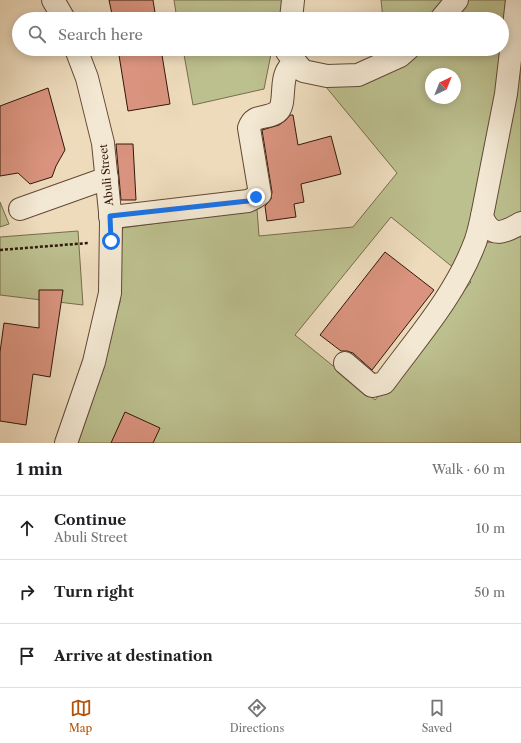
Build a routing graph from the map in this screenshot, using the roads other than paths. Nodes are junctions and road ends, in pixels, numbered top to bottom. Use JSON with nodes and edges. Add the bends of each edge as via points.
{"nodes":[{"id":1,"x":53,"y":0,"type":"edge"},
{"id":2,"x":292,"y":0,"type":"edge"},
{"id":3,"x":457,"y":0,"type":"edge"},
{"id":4,"x":518,"y":0,"type":"edge"},
{"id":5,"x":60,"y":12,"type":"edge"},
{"id":6,"x":291,"y":12,"type":"edge"},
{"id":7,"x":446,"y":12,"type":"edge"},
{"id":8,"x":79,"y":56,"type":"edge"},
{"id":9,"x":292,"y":56,"type":"edge"},
{"id":10,"x":400,"y":56,"type":"edge"},
{"id":11,"x":107,"y":178,"type":"junction"},
{"id":12,"x":20,"y":209,"type":"dead end"},
{"id":13,"x":110,"y":216,"type":"junction"},
{"id":14,"x":482,"y":216,"type":"junction"},
{"id":15,"x":521,"y":223,"type":"edge"},
{"id":16,"x":345,"y":363,"type":"dead end"},
{"id":17,"x":66,"y":443,"type":"edge"}],
"edges":[{"from":1,"to":5,"type":"street"},
{"from":2,"to":6,"type":"street"},
{"from":3,"to":7,"type":"street"},
{"from":4,"to":14,"type":"street","via":[[506,94]]},
{"from":8,"to":11,"type":"street","name":"Abuli Street","via":[[102,136]]},
{"from":9,"to":10,"type":"street","via":[[303,70],[327,76],[358,75]]},
{"from":9,"to":13,"type":"street","via":[[283,80],[280,108],[270,115],[254,119],[249,128],[260,194],[248,201]]},
{"from":11,"to":12,"type":"street"},
{"from":11,"to":13,"type":"street","name":"Abuli Street"},
{"from":13,"to":17,"type":"street","name":"Abuli Street","via":[[110,293],[94,362]]},
{"from":14,"to":15,"type":"street","via":[[485,225],[500,233]]},
{"from":14,"to":16,"type":"street","via":[[475,244],[450,295],[384,383],[372,386]]}]}
